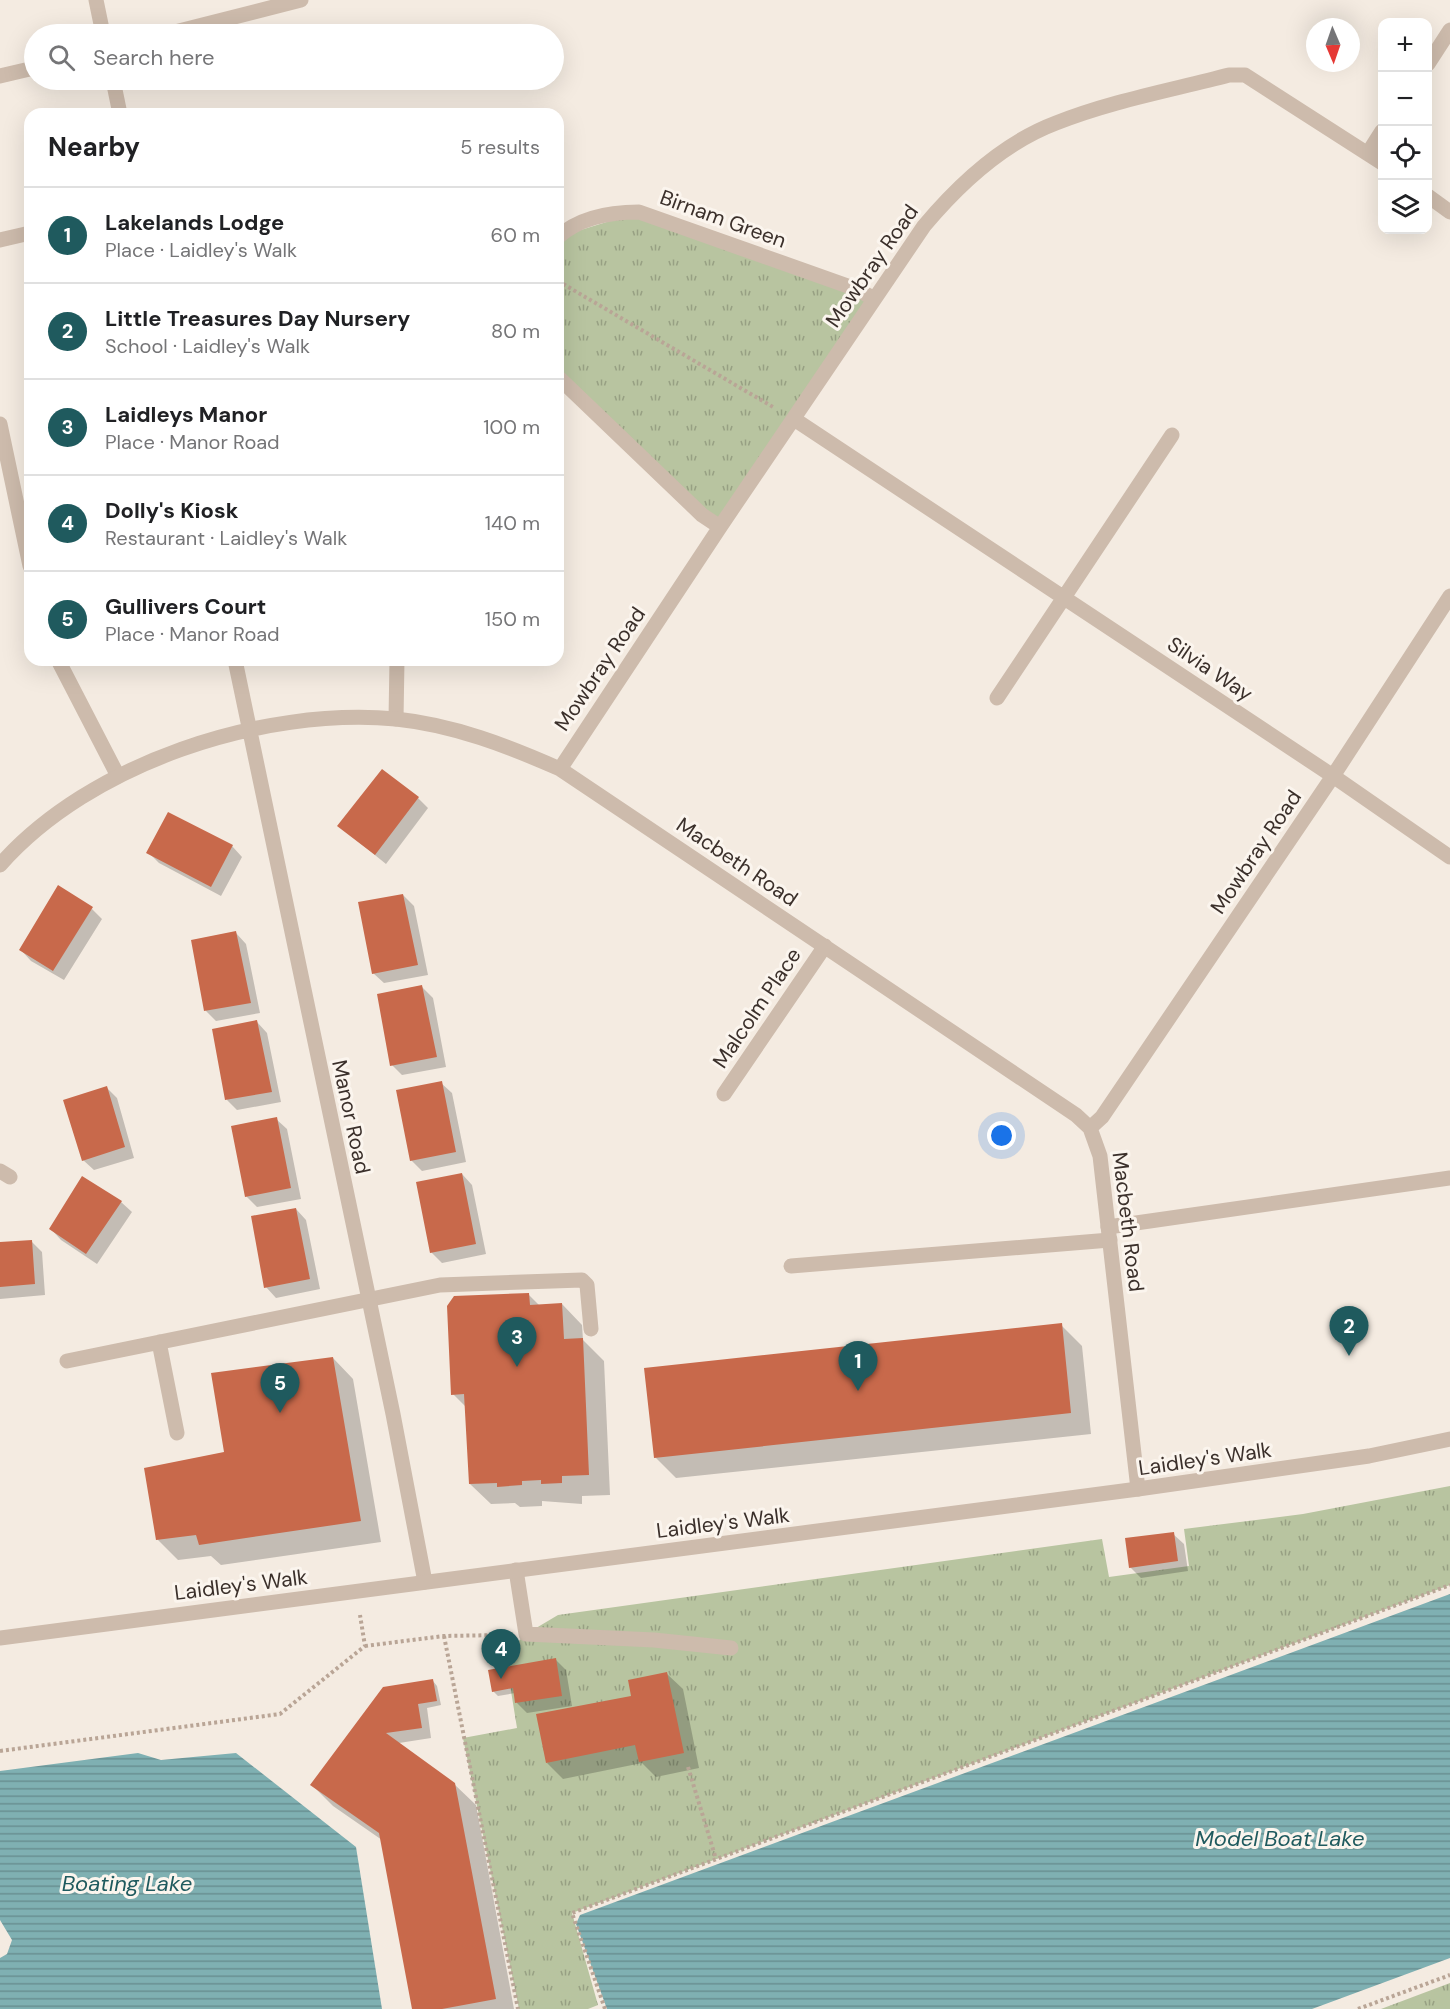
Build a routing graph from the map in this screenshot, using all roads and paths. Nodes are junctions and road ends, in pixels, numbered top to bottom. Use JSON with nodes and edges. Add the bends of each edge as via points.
{"nodes":[{"id":1,"x":96,"y":0,"type":"edge"},
{"id":2,"x":301,"y":0,"type":"edge"},
{"id":3,"x":102,"y":24,"type":"edge"},
{"id":4,"x":206,"y":24,"type":"edge"},
{"id":5,"x":1450,"y":30,"type":"edge"},
{"id":6,"x":1432,"y":58,"type":"edge"},
{"id":7,"x":24,"y":70,"type":"edge"},
{"id":8,"x":0,"y":76,"type":"edge"},
{"id":9,"x":115,"y":90,"type":"edge"},
{"id":10,"x":119,"y":108,"type":"edge"},
{"id":11,"x":1378,"y":138,"type":"edge"},
{"id":12,"x":1368,"y":153,"type":"junction"},
{"id":13,"x":1378,"y":160,"type":"edge"},
{"id":14,"x":1432,"y":199,"type":"edge"},
{"id":15,"x":1450,"y":212,"type":"edge"},
{"id":16,"x":564,"y":233,"type":"edge"},
{"id":17,"x":24,"y":234,"type":"edge"},
{"id":18,"x":0,"y":240,"type":"edge"},
{"id":19,"x":564,"y":285,"type":"edge"},
{"id":20,"x":874,"y":298,"type":"junction"},
{"id":21,"x":564,"y":383,"type":"edge"},
{"id":22,"x":794,"y":419,"type":"junction"},
{"id":23,"x":0,"y":424,"type":"edge"},
{"id":24,"x":1172,"y":435,"type":"dead end"},
{"id":25,"x":720,"y":527,"type":"junction"},
{"id":26,"x":24,"y":538,"type":"edge"},
{"id":27,"x":1450,"y":596,"type":"edge"},
{"id":28,"x":1064,"y":597,"type":"junction"},
{"id":29,"x":61,"y":666,"type":"edge"},
{"id":30,"x":236,"y":666,"type":"edge"},
{"id":31,"x":398,"y":666,"type":"edge"},
{"id":32,"x":997,"y":698,"type":"dead end"},
{"id":33,"x":396,"y":719,"type":"junction"},
{"id":34,"x":250,"y":732,"type":"junction"},
{"id":35,"x":560,"y":769,"type":"junction"},
{"id":36,"x":118,"y":776,"type":"junction"},
{"id":37,"x":1333,"y":776,"type":"junction"},
{"id":38,"x":1450,"y":857,"type":"edge"},
{"id":39,"x":0,"y":865,"type":"edge"},
{"id":40,"x":825,"y":946,"type":"junction"},
{"id":41,"x":724,"y":1094,"type":"dead end"},
{"id":42,"x":1090,"y":1128,"type":"junction"},
{"id":43,"x":1450,"y":1178,"type":"edge"},
{"id":44,"x":1109,"y":1233,"type":"junction"},
{"id":45,"x":791,"y":1266,"type":"dead end"},
{"id":46,"x":367,"y":1298,"type":"junction"},
{"id":47,"x":591,"y":1329,"type":"dead end"},
{"id":48,"x":159,"y":1342,"type":"junction"},
{"id":49,"x":67,"y":1360,"type":"dead end"},
{"id":50,"x":177,"y":1433,"type":"dead end"},
{"id":51,"x":1450,"y":1439,"type":"edge"},
{"id":52,"x":1138,"y":1489,"type":"junction"},
{"id":53,"x":516,"y":1570,"type":"junction"},
{"id":54,"x":425,"y":1582,"type":"junction"},
{"id":55,"x":1450,"y":1585,"type":"edge"},
{"id":56,"x":356,"y":1591,"type":"junction"},
{"id":57,"x":526,"y":1634,"type":"junction"},
{"id":58,"x":444,"y":1636,"type":"junction"},
{"id":59,"x":0,"y":1638,"type":"edge"},
{"id":60,"x":365,"y":1646,"type":"junction"},
{"id":61,"x":731,"y":1648,"type":"dead end"},
{"id":62,"x":0,"y":1751,"type":"edge"},
{"id":63,"x":688,"y":1767,"type":"dead end"},
{"id":64,"x":716,"y":1859,"type":"junction"},
{"id":65,"x":1450,"y":1975,"type":"edge"},
{"id":66,"x":518,"y":2009,"type":"edge"},
{"id":67,"x":605,"y":2009,"type":"edge"},
{"id":68,"x":1359,"y":2009,"type":"edge"}],
"edges":[{"from":1,"to":3,"type":"street"},
{"from":2,"to":4,"type":"street"},
{"from":5,"to":6,"type":"street"},
{"from":7,"to":8,"type":"street"},
{"from":9,"to":10,"type":"street"},
{"from":11,"to":12,"type":"street"},
{"from":12,"to":13,"type":"street","name":"Mowbray Road"},
{"from":12,"to":20,"type":"street","name":"Mowbray Road","via":[[1245,75],[1229,75],[1103,108],[1055,123],[980,168],[924,226]]},
{"from":14,"to":15,"type":"street"},
{"from":16,"to":20,"type":"street","name":"Birnam Green","via":[[584,220],[613,212],[639,212]]},
{"from":17,"to":18,"type":"street"},
{"from":19,"to":22,"type":"path"},
{"from":20,"to":22,"type":"street","name":"Mowbray Road"},
{"from":21,"to":25,"type":"street","via":[[702,515]]},
{"from":22,"to":25,"type":"street","name":"Mowbray Road"},
{"from":22,"to":28,"type":"street","name":"Silvia Way"},
{"from":23,"to":26,"type":"street"},
{"from":24,"to":28,"type":"street"},
{"from":25,"to":35,"type":"street","name":"Mowbray Road"},
{"from":27,"to":37,"type":"street","name":"Mowbray Road"},
{"from":28,"to":32,"type":"street"},
{"from":28,"to":37,"type":"street","name":"Silvia Way"},
{"from":29,"to":36,"type":"street"},
{"from":30,"to":34,"type":"street","name":"Manor Road"},
{"from":31,"to":33,"type":"street"},
{"from":33,"to":34,"type":"street","name":"Macbeth Road","via":[[324,720]]},
{"from":33,"to":35,"type":"street","name":"Macbeth Road","via":[[474,735]]},
{"from":34,"to":36,"type":"street","name":"Macbeth Road","via":[[181,750]]},
{"from":34,"to":46,"type":"street","name":"Manor Road"},
{"from":35,"to":40,"type":"street","name":"Macbeth Road"},
{"from":36,"to":39,"type":"street","name":"Macbeth Road","via":[[41,826]]},
{"from":37,"to":38,"type":"street","name":"Silvia Way"},
{"from":37,"to":42,"type":"street","name":"Mowbray Road","via":[[1102,1117]]},
{"from":40,"to":41,"type":"street","name":"Malcolm Place"},
{"from":40,"to":42,"type":"street","name":"Macbeth Road"},
{"from":42,"to":44,"type":"street","name":"Macbeth Road","via":[[1100,1156]]},
{"from":43,"to":44,"type":"street"},
{"from":44,"to":45,"type":"street"},
{"from":44,"to":52,"type":"street","name":"Macbeth Road"},
{"from":46,"to":47,"type":"street","via":[[440,1285],[582,1280],[587,1285]]},
{"from":46,"to":48,"type":"street"},
{"from":46,"to":54,"type":"street","name":"Manor Road"},
{"from":48,"to":49,"type":"street"},
{"from":48,"to":50,"type":"street"},
{"from":51,"to":52,"type":"street","name":"Laidley's Walk","via":[[1369,1456]]},
{"from":52,"to":53,"type":"street","name":"Laidley's Walk"},
{"from":53,"to":54,"type":"street","name":"Laidley's Walk"},
{"from":53,"to":57,"type":"street"},
{"from":54,"to":56,"type":"street","name":"Laidley's Walk"},
{"from":55,"to":64,"type":"path"},
{"from":56,"to":59,"type":"street","name":"Laidley's Walk"},
{"from":56,"to":60,"type":"path"},
{"from":57,"to":58,"type":"path"},
{"from":57,"to":61,"type":"street"},
{"from":58,"to":60,"type":"path"},
{"from":58,"to":66,"type":"path"},
{"from":60,"to":62,"type":"path","via":[[280,1714]]},
{"from":63,"to":64,"type":"path"},
{"from":64,"to":67,"type":"path","via":[[572,1913]]},
{"from":65,"to":68,"type":"path"}]}
